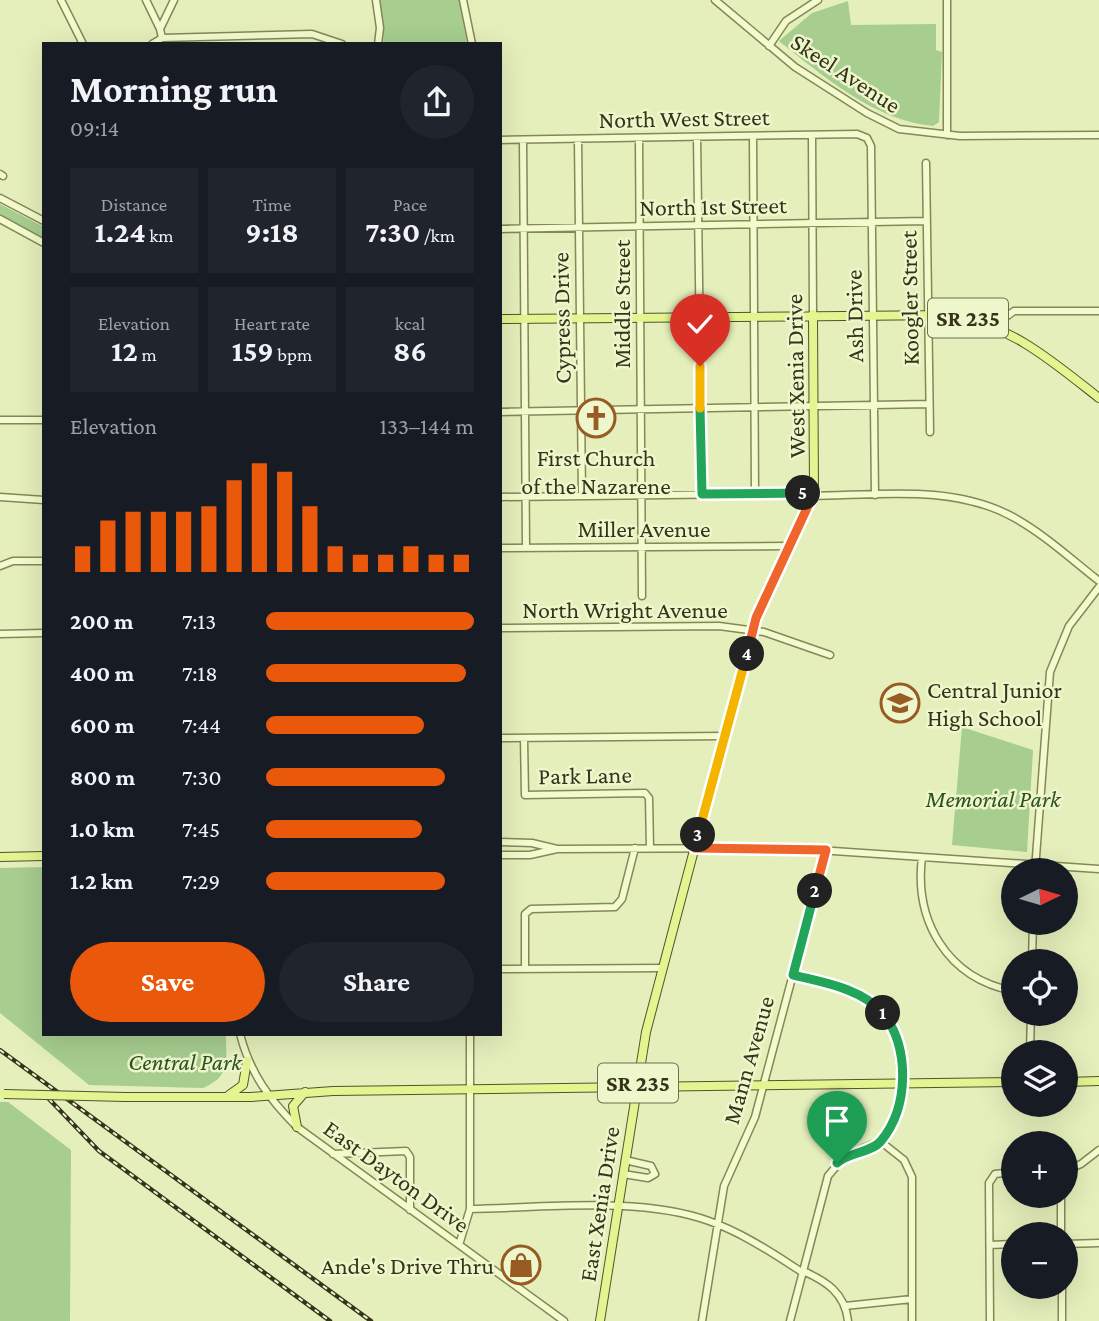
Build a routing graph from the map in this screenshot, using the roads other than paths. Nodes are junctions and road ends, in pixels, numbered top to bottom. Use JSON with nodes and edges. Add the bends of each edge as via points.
{"nodes":[{"id":1,"x":61,"y":0,"type":"edge"},
{"id":2,"x":146,"y":0,"type":"edge"},
{"id":3,"x":174,"y":0,"type":"edge"},
{"id":4,"x":367,"y":0,"type":"edge"},
{"id":5,"x":463,"y":0,"type":"edge"},
{"id":6,"x":715,"y":0,"type":"edge"},
{"id":7,"x":818,"y":0,"type":"edge"},
{"id":8,"x":947,"y":0,"type":"edge"},
{"id":9,"x":376,"y":2,"type":"edge"},
{"id":10,"x":160,"y":29,"type":"junction"},
{"id":11,"x":162,"y":38,"type":"junction"},
{"id":12,"x":82,"y":42,"type":"edge"},
{"id":13,"x":155,"y":42,"type":"edge"},
{"id":14,"x":336,"y":42,"type":"edge"},
{"id":15,"x":378,"y":42,"type":"edge"},
{"id":16,"x":471,"y":42,"type":"edge"},
{"id":17,"x":769,"y":46,"type":"junction"},
{"id":18,"x":812,"y":135,"type":"junction"},
{"id":19,"x":947,"y":135,"type":"junction"},
{"id":20,"x":1099,"y":135,"type":"edge"},
{"id":21,"x":752,"y":136,"type":"junction"},
{"id":22,"x":698,"y":137,"type":"junction"},
{"id":23,"x":639,"y":138,"type":"junction"},
{"id":24,"x":867,"y":138,"type":"joint"},
{"id":25,"x":578,"y":139,"type":"junction"},
{"id":26,"x":523,"y":140,"type":"junction"},
{"id":27,"x":502,"y":141,"type":"edge"},
{"id":28,"x":926,"y":163,"type":"dead end"},
{"id":29,"x":0,"y":198,"type":"edge"},
{"id":30,"x":0,"y":219,"type":"edge"},
{"id":31,"x":927,"y":220,"type":"junction"},
{"id":32,"x":42,"y":221,"type":"edge"},
{"id":33,"x":872,"y":222,"type":"junction"},
{"id":34,"x":813,"y":223,"type":"junction"},
{"id":35,"x":753,"y":224,"type":"junction"},
{"id":36,"x":699,"y":225,"type":"junction"},
{"id":37,"x":639,"y":226,"type":"junction"},
{"id":38,"x":579,"y":228,"type":"junction"},
{"id":39,"x":502,"y":229,"type":"edge"},
{"id":40,"x":525,"y":229,"type":"junction"},
{"id":41,"x":42,"y":242,"type":"edge"},
{"id":42,"x":1099,"y":311,"type":"edge"},
{"id":43,"x":874,"y":313,"type":"junction"},
{"id":44,"x":928,"y":313,"type":"junction"},
{"id":45,"x":813,"y":314,"type":"junction"},
{"id":46,"x":753,"y":315,"type":"junction"},
{"id":47,"x":700,"y":316,"type":"junction"},
{"id":48,"x":640,"y":317,"type":"junction"},
{"id":49,"x":580,"y":318,"type":"junction"},
{"id":50,"x":502,"y":319,"type":"edge"},
{"id":51,"x":526,"y":319,"type":"junction"},
{"id":52,"x":994,"y":326,"type":"junction"},
{"id":53,"x":1099,"y":398,"type":"edge"},
{"id":54,"x":929,"y":404,"type":"junction"},
{"id":55,"x":875,"y":405,"type":"junction"},
{"id":56,"x":814,"y":406,"type":"junction"},
{"id":57,"x":755,"y":407,"type":"junction"},
{"id":58,"x":700,"y":408,"type":"junction"},
{"id":59,"x":641,"y":409,"type":"junction"},
{"id":60,"x":581,"y":410,"type":"junction"},
{"id":61,"x":502,"y":412,"type":"edge"},
{"id":62,"x":527,"y":412,"type":"junction"},
{"id":63,"x":42,"y":419,"type":"edge"},
{"id":64,"x":0,"y":420,"type":"edge"},
{"id":65,"x":930,"y":432,"type":"dead end"},
{"id":66,"x":755,"y":493,"type":"junction"},
{"id":67,"x":702,"y":494,"type":"junction"},
{"id":68,"x":813,"y":494,"type":"junction"},
{"id":69,"x":641,"y":495,"type":"junction"},
{"id":70,"x":875,"y":495,"type":"junction"},
{"id":71,"x":0,"y":496,"type":"edge"},
{"id":72,"x":582,"y":496,"type":"junction"},
{"id":73,"x":502,"y":497,"type":"edge"},
{"id":74,"x":526,"y":497,"type":"junction"},
{"id":75,"x":42,"y":500,"type":"edge"},
{"id":76,"x":788,"y":546,"type":"junction"},
{"id":77,"x":642,"y":547,"type":"junction"},
{"id":78,"x":502,"y":548,"type":"edge"},
{"id":79,"x":526,"y":548,"type":"junction"},
{"id":80,"x":42,"y":561,"type":"edge"},
{"id":81,"x":0,"y":566,"type":"edge"},
{"id":82,"x":1099,"y":581,"type":"edge"},
{"id":83,"x":1099,"y":587,"type":"edge"},
{"id":84,"x":642,"y":596,"type":"dead end"},
{"id":85,"x":502,"y":628,"type":"edge"},
{"id":86,"x":752,"y":631,"type":"junction"},
{"id":87,"x":42,"y":633,"type":"edge"},
{"id":88,"x":0,"y":634,"type":"edge"},
{"id":89,"x":830,"y":655,"type":"dead end"},
{"id":90,"x":725,"y":736,"type":"junction"},
{"id":91,"x":502,"y":738,"type":"edge"},
{"id":92,"x":524,"y":739,"type":"junction"},
{"id":93,"x":502,"y":842,"type":"edge"},
{"id":94,"x":635,"y":848,"type":"junction"},
{"id":95,"x":650,"y":848,"type":"junction"},
{"id":96,"x":695,"y":848,"type":"junction"},
{"id":97,"x":557,"y":849,"type":"junction"},
{"id":98,"x":826,"y":850,"type":"junction"},
{"id":99,"x":502,"y":855,"type":"edge"},
{"id":100,"x":42,"y":856,"type":"edge"},
{"id":101,"x":0,"y":857,"type":"edge"},
{"id":102,"x":922,"y":857,"type":"junction"},
{"id":103,"x":1036,"y":858,"type":"edge"},
{"id":104,"x":1001,"y":864,"type":"edge"},
{"id":105,"x":1078,"y":868,"type":"edge"},
{"id":106,"x":1099,"y":869,"type":"edge"},
{"id":107,"x":663,"y":968,"type":"junction"},
{"id":108,"x":525,"y":969,"type":"junction"},
{"id":109,"x":502,"y":970,"type":"edge"},
{"id":110,"x":793,"y":975,"type":"junction"},
{"id":111,"x":1001,"y":986,"type":"edge"},
{"id":112,"x":241,"y":1036,"type":"edge"},
{"id":113,"x":470,"y":1036,"type":"edge"},
{"id":114,"x":247,"y":1061,"type":"junction"},
{"id":115,"x":1099,"y":1081,"type":"edge"},
{"id":116,"x":1001,"y":1082,"type":"edge"},
{"id":117,"x":1078,"y":1082,"type":"edge"},
{"id":118,"x":902,"y":1084,"type":"junction"},
{"id":119,"x":764,"y":1085,"type":"junction"},
{"id":120,"x":637,"y":1087,"type":"junction"},
{"id":121,"x":470,"y":1090,"type":"junction"},
{"id":122,"x":305,"y":1092,"type":"junction"},
{"id":123,"x":2,"y":1094,"type":"edge"},
{"id":124,"x":267,"y":1095,"type":"junction"},
{"id":125,"x":226,"y":1097,"type":"junction"},
{"id":126,"x":297,"y":1127,"type":"junction"},
{"id":127,"x":880,"y":1142,"type":"junction"},
{"id":128,"x":1099,"y":1150,"type":"edge"},
{"id":129,"x":333,"y":1154,"type":"junction"},
{"id":130,"x":625,"y":1160,"type":"junction"},
{"id":131,"x":1078,"y":1165,"type":"edge"},
{"id":132,"x":1001,"y":1173,"type":"edge"},
{"id":133,"x":623,"y":1174,"type":"junction"},
{"id":134,"x":618,"y":1206,"type":"junction"},
{"id":135,"x":470,"y":1209,"type":"junction"},
{"id":136,"x":410,"y":1210,"type":"junction"},
{"id":137,"x":717,"y":1224,"type":"junction"},
{"id":138,"x":1099,"y":1243,"type":"edge"},
{"id":139,"x":1078,"y":1244,"type":"edge"},
{"id":140,"x":459,"y":1245,"type":"junction"},
{"id":141,"x":990,"y":1245,"type":"junction"},
{"id":142,"x":1001,"y":1245,"type":"edge"},
{"id":143,"x":803,"y":1271,"type":"junction"},
{"id":144,"x":912,"y":1299,"type":"junction"},
{"id":145,"x":1062,"y":1299,"type":"edge"},
{"id":146,"x":845,"y":1306,"type":"junction"},
{"id":147,"x":564,"y":1321,"type":"edge"},
{"id":148,"x":600,"y":1321,"type":"edge"},
{"id":149,"x":702,"y":1321,"type":"edge"},
{"id":150,"x":790,"y":1321,"type":"edge"},
{"id":151,"x":848,"y":1321,"type":"edge"},
{"id":152,"x":912,"y":1321,"type":"edge"},
{"id":153,"x":990,"y":1321,"type":"edge"},
{"id":154,"x":1062,"y":1321,"type":"edge"}],
"edges":[{"from":1,"to":12,"type":"street"},
{"from":2,"to":10,"type":"street"},
{"from":3,"to":10,"type":"street"},
{"from":4,"to":9,"type":"street"},
{"from":5,"to":16,"type":"street"},
{"from":6,"to":17,"type":"street","name":"Skeel Avenue"},
{"from":7,"to":17,"type":"street","via":[[786,21]]},
{"from":8,"to":19,"type":"street"},
{"from":9,"to":15,"type":"street"},
{"from":10,"to":11,"type":"street"},
{"from":11,"to":13,"type":"street"},
{"from":11,"to":14,"type":"street","via":[[313,34]]},
{"from":17,"to":19,"type":"street","name":"Skeel Avenue","via":[[884,124],[913,133]]},
{"from":18,"to":21,"type":"street","name":"North West Street"},
{"from":18,"to":24,"type":"street","name":"North West Street"},
{"from":18,"to":34,"type":"street","name":"West Xenia Drive"},
{"from":19,"to":20,"type":"street","name":"Skeel Avenue"},
{"from":21,"to":22,"type":"street","name":"North West Street"},
{"from":21,"to":35,"type":"street"},
{"from":22,"to":23,"type":"street","name":"North West Street"},
{"from":22,"to":36,"type":"street"},
{"from":23,"to":25,"type":"street","name":"North West Street"},
{"from":23,"to":37,"type":"street","name":"Middle Street"},
{"from":24,"to":33,"type":"street","name":"Ash Drive","via":[[871,146]]},
{"from":25,"to":26,"type":"street","name":"North West Street"},
{"from":25,"to":38,"type":"street","name":"Cypress Drive"},
{"from":26,"to":27,"type":"street","name":"North West Street"},
{"from":26,"to":40,"type":"street"},
{"from":28,"to":31,"type":"street","name":"Koogler Street"},
{"from":29,"to":32,"type":"street"},
{"from":30,"to":41,"type":"street"},
{"from":31,"to":33,"type":"street","name":"North 1st Street"},
{"from":31,"to":44,"type":"street","name":"Koogler Street"},
{"from":33,"to":34,"type":"street","name":"North 1st Street"},
{"from":33,"to":43,"type":"street","name":"Ash Drive"},
{"from":34,"to":35,"type":"street","name":"North 1st Street"},
{"from":34,"to":45,"type":"street","name":"West Xenia Drive"},
{"from":35,"to":36,"type":"street","name":"North 1st Street"},
{"from":35,"to":46,"type":"street"},
{"from":36,"to":37,"type":"street","name":"North 1st Street"},
{"from":36,"to":47,"type":"street"},
{"from":37,"to":38,"type":"street","name":"North 1st Street"},
{"from":37,"to":48,"type":"street","name":"Middle Street"},
{"from":38,"to":40,"type":"street","name":"North 1st Street"},
{"from":38,"to":49,"type":"street","name":"Cypress Drive"},
{"from":39,"to":40,"type":"street","name":"North 1st Street"},
{"from":40,"to":51,"type":"street"},
{"from":42,"to":52,"type":"street","via":[[1014,311]]},
{"from":43,"to":44,"type":"main road","number":"SR 235"},
{"from":43,"to":45,"type":"main road","number":"SR 235"},
{"from":43,"to":55,"type":"street","name":"Ash Drive"},
{"from":44,"to":52,"type":"main road","number":"SR 235"},
{"from":44,"to":54,"type":"street","name":"Koogler Street"},
{"from":45,"to":46,"type":"main road"},
{"from":45,"to":56,"type":"main road","name":"West Xenia Drive","number":"SR 235"},
{"from":46,"to":47,"type":"main road"},
{"from":46,"to":57,"type":"street"},
{"from":47,"to":48,"type":"main road"},
{"from":47,"to":58,"type":"street"},
{"from":48,"to":49,"type":"main road"},
{"from":48,"to":59,"type":"street","name":"Middle Street"},
{"from":49,"to":51,"type":"main road"},
{"from":49,"to":60,"type":"street","name":"Cypress Drive"},
{"from":50,"to":51,"type":"main road"},
{"from":51,"to":62,"type":"street"},
{"from":52,"to":53,"type":"main road","number":"SR 235","via":[[1028,343]]},
{"from":54,"to":55,"type":"street"},
{"from":54,"to":65,"type":"street","name":"Koogler Street"},
{"from":55,"to":56,"type":"street"},
{"from":55,"to":70,"type":"street","name":"Ash Drive"},
{"from":56,"to":57,"type":"street"},
{"from":56,"to":68,"type":"main road","name":"West Xenia Drive","number":"SR 235"},
{"from":57,"to":58,"type":"street"},
{"from":57,"to":66,"type":"street"},
{"from":58,"to":59,"type":"street"},
{"from":58,"to":67,"type":"street"},
{"from":59,"to":60,"type":"street"},
{"from":59,"to":69,"type":"street","name":"Middle Street"},
{"from":60,"to":62,"type":"street"},
{"from":60,"to":72,"type":"street","name":"Cypress Drive"},
{"from":61,"to":62,"type":"street"},
{"from":62,"to":74,"type":"street"},
{"from":63,"to":64,"type":"street"},
{"from":66,"to":67,"type":"street"},
{"from":66,"to":68,"type":"street"},
{"from":67,"to":69,"type":"street"},
{"from":68,"to":70,"type":"street"},
{"from":68,"to":76,"type":"main road","name":"West Xenia Drive","number":"SR 235"},
{"from":69,"to":72,"type":"street"},
{"from":69,"to":77,"type":"street","name":"Middle Street"},
{"from":70,"to":82,"type":"street","via":[[951,496],[998,509],[1031,528]]},
{"from":71,"to":75,"type":"street"},
{"from":72,"to":74,"type":"street"},
{"from":73,"to":74,"type":"street"},
{"from":74,"to":79,"type":"street"},
{"from":76,"to":77,"type":"street","name":"Miller Avenue"},
{"from":76,"to":86,"type":"main road","name":"West Xenia Drive","number":"SR 235"},
{"from":77,"to":79,"type":"street","name":"Miller Avenue"},
{"from":77,"to":84,"type":"street","name":"Middle Street"},
{"from":78,"to":79,"type":"street","name":"Miller Avenue"},
{"from":80,"to":81,"type":"street"},
{"from":83,"to":103,"type":"street","via":[[1069,626],[1050,673]]},
{"from":85,"to":86,"type":"street","name":"North Wright Avenue","via":[[708,625]]},
{"from":86,"to":89,"type":"street","name":"North Wright Avenue"},
{"from":86,"to":90,"type":"main road","name":"West Xenia Drive","number":"SR 235"},
{"from":87,"to":88,"type":"street"},
{"from":90,"to":92,"type":"street"},
{"from":90,"to":96,"type":"main road","name":"West Xenia Drive","number":"SR 235"},
{"from":91,"to":92,"type":"street"},
{"from":92,"to":95,"type":"street","name":"Park Lane","via":[[525,795],[645,793],[649,798]]},
{"from":93,"to":97,"type":"street","via":[[531,842]]},
{"from":94,"to":95,"type":"street"},
{"from":94,"to":97,"type":"street"},
{"from":94,"to":108,"type":"street","via":[[622,899],[615,907],[531,909],[525,914]]},
{"from":95,"to":96,"type":"street"},
{"from":96,"to":98,"type":"street"},
{"from":96,"to":107,"type":"main road","name":"East Xenia Drive","number":"SR 235"},
{"from":97,"to":99,"type":"street"},
{"from":98,"to":102,"type":"street"},
{"from":98,"to":110,"type":"street","name":"Mann Avenue"},
{"from":100,"to":101,"type":"main road"},
{"from":102,"to":104,"type":"street"},
{"from":102,"to":111,"type":"street","via":[[923,908],[937,942],[972,975]]},
{"from":105,"to":106,"type":"street"},
{"from":107,"to":108,"type":"street"},
{"from":107,"to":120,"type":"main road","name":"East Xenia Drive","number":"SR 235"},
{"from":108,"to":109,"type":"street"},
{"from":110,"to":118,"type":"street","via":[[852,991],[879,1009],[897,1039]]},
{"from":110,"to":119,"type":"street","name":"Mann Avenue"},
{"from":112,"to":114,"type":"street","name":"East Dayton Drive"},
{"from":113,"to":121,"type":"street"},
{"from":114,"to":124,"type":"street","name":"East Dayton Drive"},
{"from":114,"to":125,"type":"main road","via":[[241,1088]]},
{"from":115,"to":117,"type":"main road"},
{"from":116,"to":118,"type":"main road"},
{"from":118,"to":119,"type":"main road"},
{"from":118,"to":127,"type":"street","via":[[900,1106]]},
{"from":119,"to":120,"type":"main road"},
{"from":119,"to":137,"type":"street","name":"Mann Avenue","via":[[749,1134],[729,1172]]},
{"from":120,"to":121,"type":"main road"},
{"from":120,"to":130,"type":"main road","name":"East Xenia Drive","number":"SR 235"},
{"from":121,"to":122,"type":"main road"},
{"from":121,"to":135,"type":"street"},
{"from":122,"to":124,"type":"main road"},
{"from":122,"to":126,"type":"main road","via":[[293,1106]]},
{"from":123,"to":125,"type":"main road","bridge":true},
{"from":124,"to":125,"type":"main road"},
{"from":124,"to":126,"type":"street","name":"East Dayton Drive"},
{"from":126,"to":129,"type":"street","name":"East Dayton Drive"},
{"from":127,"to":143,"type":"street","via":[[845,1156],[831,1171]]},
{"from":127,"to":144,"type":"street","via":[[904,1160],[912,1177]]},
{"from":128,"to":131,"type":"street"},
{"from":129,"to":136,"type":"street","name":"East Dayton Drive"},
{"from":129,"to":136,"type":"street","via":[[406,1151],[410,1157]]},
{"from":130,"to":133,"type":"main road","name":"East Xenia Drive","number":"SR 235"},
{"from":130,"to":133,"type":"street","via":[[651,1166],[654,1174],[648,1178]]},
{"from":132,"to":141,"type":"street","via":[[990,1179]]},
{"from":133,"to":134,"type":"main road","name":"East Xenia Drive","number":"SR 235"},
{"from":134,"to":135,"type":"street"},
{"from":134,"to":137,"type":"street","via":[[670,1211]]},
{"from":134,"to":148,"type":"main road","name":"East Xenia Drive","number":"SR 235"},
{"from":135,"to":140,"type":"street"},
{"from":136,"to":140,"type":"street","name":"East Dayton Drive"},
{"from":137,"to":143,"type":"street"},
{"from":137,"to":149,"type":"street","name":"Mann Avenue"},
{"from":138,"to":139,"type":"street"},
{"from":140,"to":147,"type":"street","name":"East Dayton Drive"},
{"from":141,"to":142,"type":"street"},
{"from":141,"to":153,"type":"street"},
{"from":143,"to":146,"type":"street","via":[[830,1285]]},
{"from":143,"to":150,"type":"street"},
{"from":144,"to":146,"type":"street"},
{"from":144,"to":152,"type":"street"},
{"from":145,"to":154,"type":"street"},
{"from":146,"to":151,"type":"street"}]}
